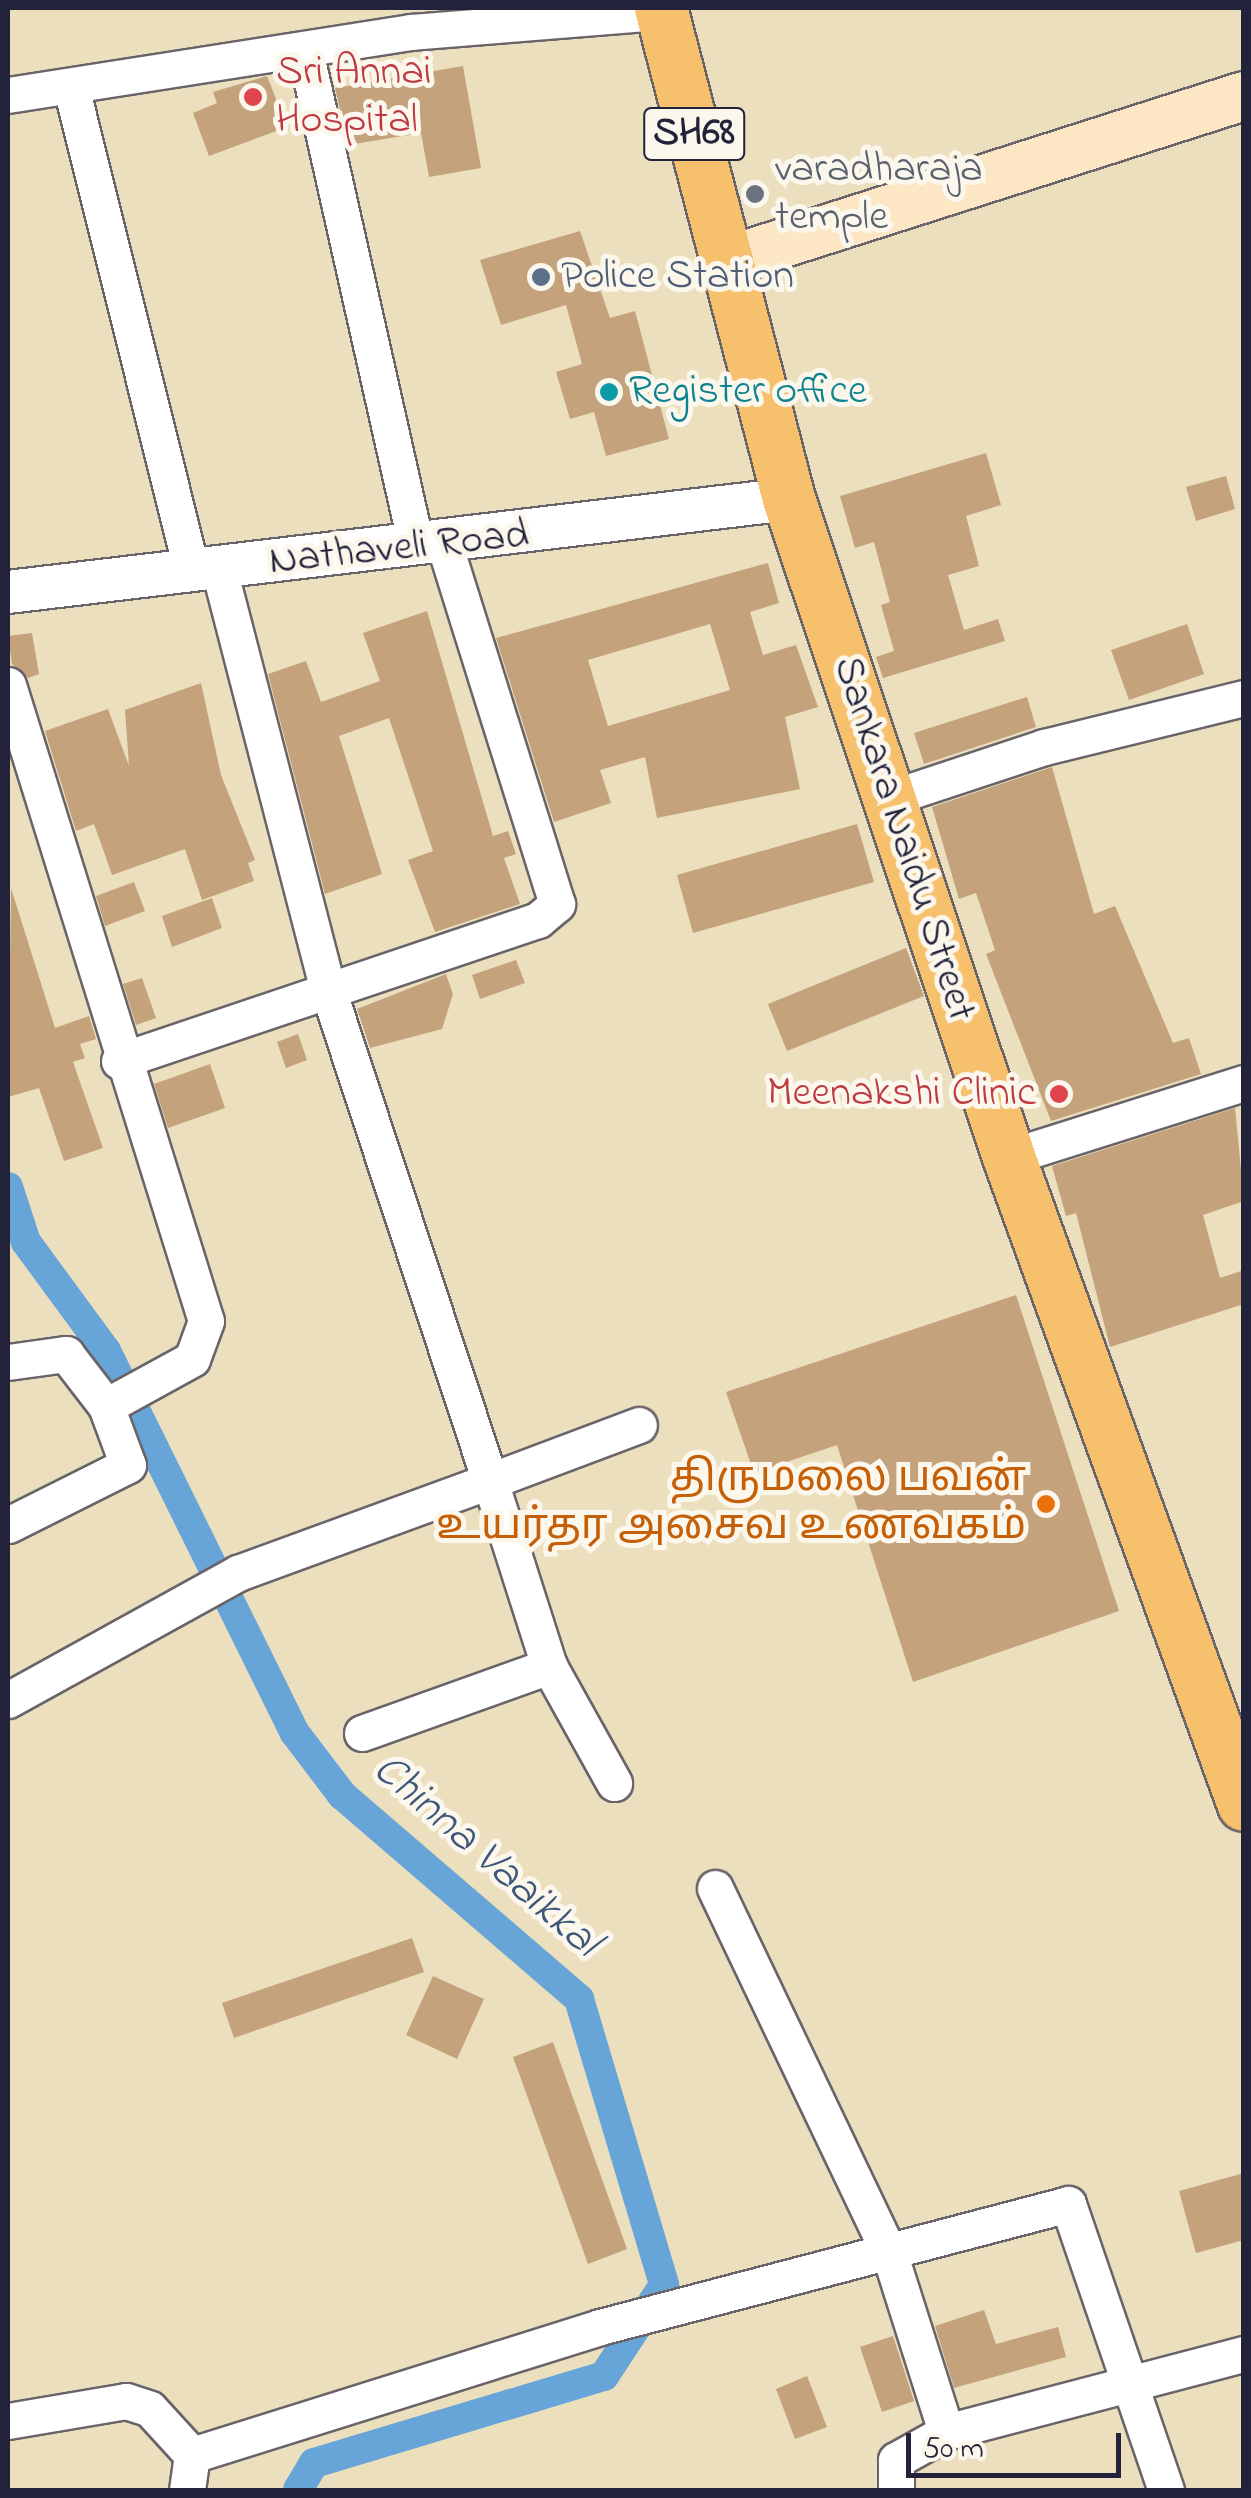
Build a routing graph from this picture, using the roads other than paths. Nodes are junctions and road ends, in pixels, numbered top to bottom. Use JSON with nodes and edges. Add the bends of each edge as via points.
{"nodes":[{"id":1,"x":661,"y":10,"type":"edge"},
{"id":2,"x":409,"y":20,"type":"edge"},
{"id":3,"x":305,"y":51,"type":"junction"},
{"id":4,"x":71,"y":86,"type":"junction"},
{"id":5,"x":8,"y":95,"type":"edge"},
{"id":6,"x":1244,"y":96,"type":"edge"},
{"id":7,"x":727,"y":261,"type":"junction"},
{"id":8,"x":790,"y":498,"type":"junction"},
{"id":9,"x":430,"y":544,"type":"junction"},
{"id":10,"x":206,"y":571,"type":"junction"},
{"id":11,"x":8,"y":592,"type":"edge"},
{"id":12,"x":8,"y":684,"type":"edge"},
{"id":13,"x":1244,"y":698,"type":"edge"},
{"id":14,"x":890,"y":798,"type":"junction"},
{"id":15,"x":329,"y":993,"type":"junction"},
{"id":16,"x":119,"y":1061,"type":"junction"},
{"id":17,"x":1244,"y":1083,"type":"edge"},
{"id":18,"x":1010,"y":1156,"type":"junction"},
{"id":19,"x":8,"y":1362,"type":"edge"},
{"id":20,"x":123,"y":1396,"type":"junction"},
{"id":21,"x":640,"y":1425,"type":"dead end"},
{"id":22,"x":490,"y":1481,"type":"junction"},
{"id":23,"x":8,"y":1525,"type":"edge"},
{"id":24,"x":549,"y":1666,"type":"junction"},
{"id":25,"x":8,"y":1700,"type":"edge"},
{"id":26,"x":362,"y":1733,"type":"dead end"},
{"id":27,"x":614,"y":1783,"type":"dead end"},
{"id":28,"x":1244,"y":1805,"type":"edge"},
{"id":29,"x":715,"y":1888,"type":"dead end"},
{"id":30,"x":889,"y":2252,"type":"junction"},
{"id":31,"x":1244,"y":2354,"type":"edge"},
{"id":32,"x":1136,"y":2380,"type":"junction"},
{"id":33,"x":8,"y":2422,"type":"edge"},
{"id":34,"x":946,"y":2432,"type":"junction"},
{"id":35,"x":192,"y":2456,"type":"junction"},
{"id":36,"x":187,"y":2490,"type":"edge"},
{"id":37,"x":896,"y":2490,"type":"edge"},
{"id":38,"x":1166,"y":2490,"type":"edge"}],
"edges":[{"from":1,"to":2,"type":"street"},
{"from":1,"to":7,"type":"main road","number":"SH68"},
{"from":2,"to":3,"type":"street"},
{"from":3,"to":4,"type":"street"},
{"from":3,"to":9,"type":"street"},
{"from":4,"to":5,"type":"street"},
{"from":4,"to":10,"type":"street"},
{"from":6,"to":7,"type":"main road"},
{"from":7,"to":8,"type":"main road","name":"Sankara Naidu Street","number":"SH68"},
{"from":8,"to":9,"type":"street","name":"Nathaveli Road"},
{"from":8,"to":14,"type":"main road","name":"Sankara Naidu Street","number":"SH68"},
{"from":9,"to":10,"type":"street","name":"Nathaveli Road"},
{"from":9,"to":15,"type":"street","via":[[557,904],[538,920]]},
{"from":10,"to":11,"type":"street","name":"Nathaveli Road"},
{"from":10,"to":15,"type":"street"},
{"from":12,"to":16,"type":"street"},
{"from":13,"to":14,"type":"street","via":[[1044,746]]},
{"from":14,"to":18,"type":"main road","name":"Sankara Naidu Street","number":"SH68"},
{"from":15,"to":16,"type":"street"},
{"from":15,"to":22,"type":"street"},
{"from":16,"to":20,"type":"street","via":[[206,1321],[192,1359]]},
{"from":17,"to":18,"type":"street"},
{"from":18,"to":28,"type":"main road","name":"Sankara Naidu Street","number":"SH68"},
{"from":19,"to":20,"type":"street","via":[[66,1354]]},
{"from":20,"to":23,"type":"street","via":[[123,1473]]},
{"from":21,"to":22,"type":"street"},
{"from":22,"to":24,"type":"street"},
{"from":22,"to":25,"type":"street","via":[[238,1573]]},
{"from":24,"to":26,"type":"street"},
{"from":24,"to":27,"type":"street"},
{"from":29,"to":30,"type":"street"},
{"from":30,"to":32,"type":"street","via":[[1068,2204]]},
{"from":30,"to":34,"type":"street"},
{"from":30,"to":35,"type":"street","via":[[600,2326]]},
{"from":31,"to":32,"type":"street"},
{"from":32,"to":34,"type":"street"},
{"from":32,"to":38,"type":"street"},
{"from":33,"to":35,"type":"street","via":[[126,2402],[150,2409]]},
{"from":34,"to":37,"type":"street","via":[[896,2460]]},
{"from":35,"to":36,"type":"street"}]}
